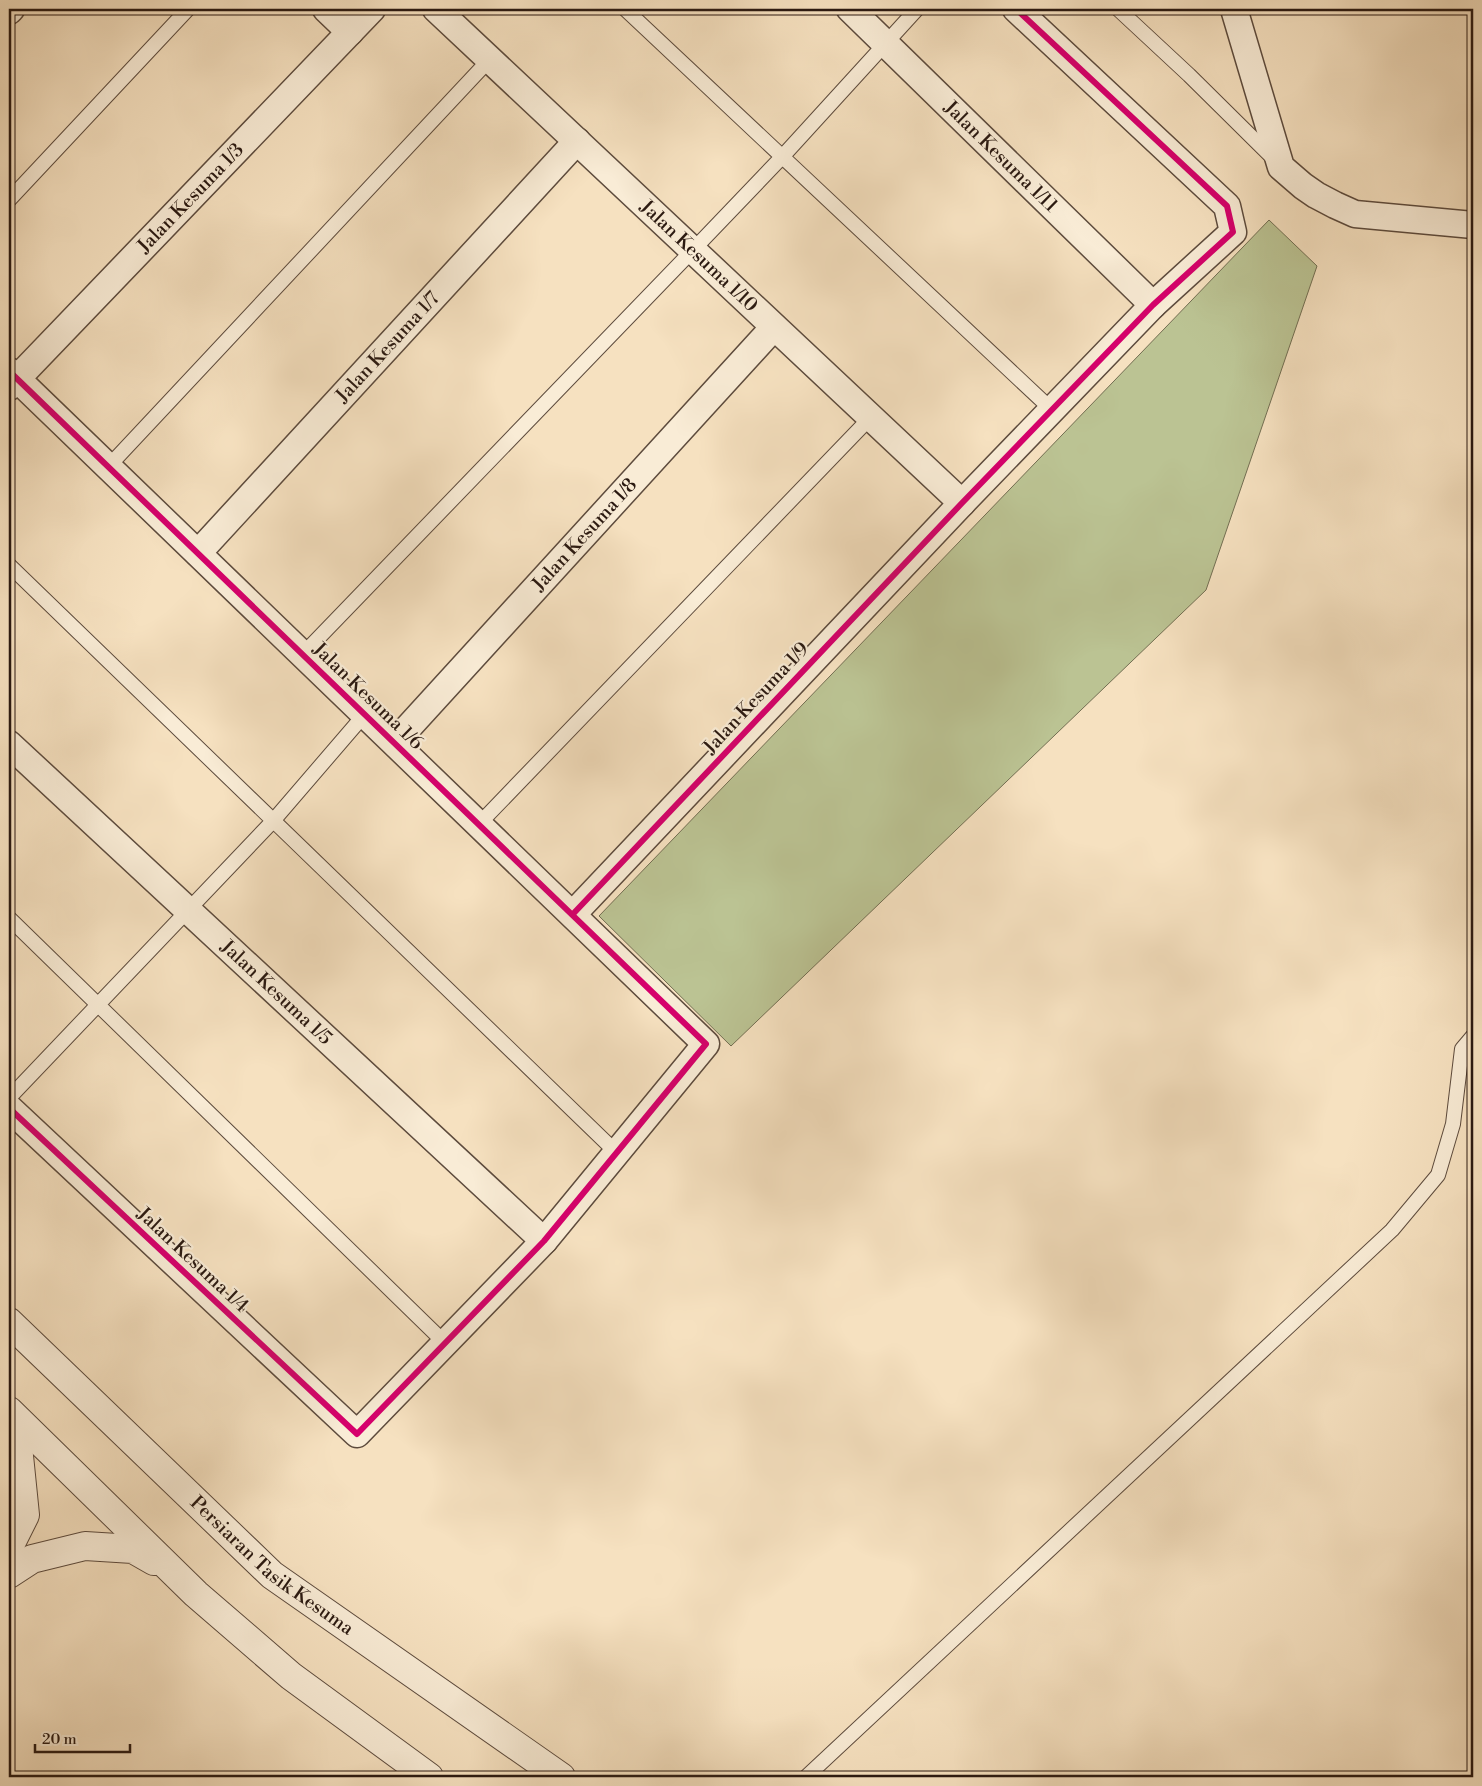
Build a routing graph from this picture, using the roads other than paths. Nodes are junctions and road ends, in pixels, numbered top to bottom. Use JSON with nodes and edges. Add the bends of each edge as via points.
{"nodes":[{"id":1,"x":188,"y":9,"type":"edge"},
{"id":2,"x":326,"y":9,"type":"edge"},
{"id":3,"x":372,"y":9,"type":"edge"},
{"id":4,"x":436,"y":9,"type":"edge"},
{"id":5,"x":625,"y":9,"type":"edge"},
{"id":6,"x":850,"y":9,"type":"edge"},
{"id":7,"x":917,"y":9,"type":"edge"},
{"id":8,"x":1016,"y":9,"type":"edge"},
{"id":9,"x":1118,"y":9,"type":"edge"},
{"id":10,"x":1234,"y":9,"type":"edge"},
{"id":11,"x":350,"y":32,"type":"junction"},
{"id":12,"x":885,"y":43,"type":"junction"},
{"id":13,"x":490,"y":59,"type":"junction"},
{"id":14,"x":577,"y":141,"type":"junction"},
{"id":15,"x":782,"y":157,"type":"junction"},
{"id":16,"x":1281,"y":167,"type":"junction"},
{"id":17,"x":9,"y":200,"type":"edge"},
{"id":18,"x":1473,"y":225,"type":"edge"},
{"id":19,"x":693,"y":250,"type":"junction"},
{"id":20,"x":1153,"y":305,"type":"junction"},
{"id":21,"x":774,"y":327,"type":"junction"},
{"id":22,"x":11,"y":379,"type":"edge"},
{"id":23,"x":1052,"y":410,"type":"junction"},
{"id":24,"x":870,"y":418,"type":"junction"},
{"id":25,"x":108,"y":467,"type":"junction"},
{"id":26,"x":962,"y":503,"type":"junction"},
{"id":27,"x":198,"y":553,"type":"junction"},
{"id":28,"x":9,"y":565,"type":"edge"},
{"id":29,"x":302,"y":654,"type":"junction"},
{"id":30,"x":365,"y":714,"type":"junction"},
{"id":31,"x":395,"y":742,"type":"junction"},
{"id":32,"x":9,"y":744,"type":"edge"},
{"id":33,"x":273,"y":821,"type":"junction"},
{"id":34,"x":479,"y":824,"type":"junction"},
{"id":35,"x":189,"y":911,"type":"junction"},
{"id":36,"x":573,"y":914,"type":"junction"},
{"id":37,"x":9,"y":918,"type":"edge"},
{"id":38,"x":99,"y":1004,"type":"junction"},
{"id":39,"x":1473,"y":1036,"type":"edge"},
{"id":40,"x":9,"y":1098,"type":"edge"},
{"id":41,"x":9,"y":1108,"type":"edge"},
{"id":42,"x":616,"y":1153,"type":"junction"},
{"id":43,"x":544,"y":1241,"type":"junction"},
{"id":44,"x":9,"y":1322,"type":"edge"},
{"id":45,"x":445,"y":1343,"type":"junction"},
{"id":46,"x":9,"y":1411,"type":"edge"},
{"id":47,"x":9,"y":1428,"type":"edge"},
{"id":48,"x":9,"y":1547,"type":"edge"},
{"id":49,"x":168,"y":1569,"type":"junction"},
{"id":50,"x":9,"y":1574,"type":"edge"},
{"id":51,"x":430,"y":1777,"type":"edge"},
{"id":52,"x":561,"y":1777,"type":"edge"},
{"id":53,"x":806,"y":1777,"type":"edge"}],
"edges":[{"from":1,"to":17,"type":"lane"},
{"from":2,"to":11,"type":"street"},
{"from":3,"to":11,"type":"street","name":"Jalan Kesuma 1/3"},
{"from":4,"to":13,"type":"street","name":"Jalan Kesuma 1/10"},
{"from":5,"to":15,"type":"lane"},
{"from":6,"to":12,"type":"street","name":"Jalan Kesuma 1/11"},
{"from":7,"to":12,"type":"lane"},
{"from":8,"to":20,"type":"street","name":"Jalan Kesuma 1/9","via":[[1227,206],[1233,232]]},
{"from":9,"to":16,"type":"lane"},
{"from":10,"to":16,"type":"street"},
{"from":11,"to":22,"type":"street","name":"Jalan Kesuma 1/3"},
{"from":12,"to":15,"type":"lane"},
{"from":12,"to":20,"type":"street","name":"Jalan Kesuma 1/11"},
{"from":13,"to":14,"type":"street","name":"Jalan Kesuma 1/10"},
{"from":13,"to":25,"type":"lane"},
{"from":14,"to":19,"type":"street","name":"Jalan Kesuma 1/10"},
{"from":14,"to":27,"type":"street","name":"Jalan Kesuma 1/7"},
{"from":15,"to":19,"type":"lane"},
{"from":15,"to":23,"type":"lane"},
{"from":16,"to":18,"type":"street","via":[[1316,195],[1355,214]]},
{"from":19,"to":21,"type":"street","name":"Jalan Kesuma 1/10"},
{"from":19,"to":29,"type":"lane"},
{"from":20,"to":23,"type":"street","name":"Jalan Kesuma 1/9"},
{"from":21,"to":24,"type":"street","name":"Jalan Kesuma 1/10"},
{"from":21,"to":31,"type":"street","name":"Jalan Kesuma 1/8"},
{"from":22,"to":25,"type":"street","name":"Jalan Kesuma 1/6"},
{"from":23,"to":26,"type":"street","name":"Jalan Kesuma 1/9"},
{"from":24,"to":26,"type":"street","name":"Jalan Kesuma 1/10"},
{"from":24,"to":34,"type":"lane"},
{"from":25,"to":27,"type":"street","name":"Jalan Kesuma 1/6"},
{"from":26,"to":36,"type":"street","name":"Jalan Kesuma 1/9"},
{"from":27,"to":29,"type":"street","name":"Jalan Kesuma 1/6"},
{"from":28,"to":33,"type":"lane"},
{"from":29,"to":30,"type":"street","name":"Jalan Kesuma 1/6"},
{"from":30,"to":31,"type":"street","name":"Jalan Kesuma 1/6"},
{"from":30,"to":33,"type":"lane"},
{"from":31,"to":34,"type":"street","name":"Jalan Kesuma 1/6"},
{"from":32,"to":35,"type":"street","name":"Jalan Kesuma 1/5"},
{"from":33,"to":35,"type":"lane"},
{"from":33,"to":42,"type":"lane"},
{"from":34,"to":36,"type":"street","name":"Jalan Kesuma 1/6"},
{"from":35,"to":38,"type":"lane"},
{"from":35,"to":43,"type":"street","name":"Jalan Kesuma 1/5"},
{"from":36,"to":42,"type":"street","name":"Jalan Kesuma 1/6","via":[[706,1044]]},
{"from":37,"to":38,"type":"lane"},
{"from":38,"to":40,"type":"lane"},
{"from":38,"to":45,"type":"lane"},
{"from":39,"to":53,"type":"lane","via":[[1462,1049],[1453,1124],[1438,1175],[1392,1230]]},
{"from":41,"to":45,"type":"street","name":"Jalan Kesuma 1/4","via":[[357,1434]]},
{"from":42,"to":43,"type":"street"},
{"from":43,"to":45,"type":"street"},
{"from":44,"to":52,"type":"street","name":"Persiaran Tasik Kesuma","via":[[272,1575]]},
{"from":46,"to":49,"type":"street"},
{"from":47,"to":48,"type":"street","via":[[18,1446],[25,1515]]},
{"from":49,"to":50,"type":"street","via":[[133,1549],[85,1546],[32,1559]]},
{"from":49,"to":51,"type":"street","via":[[291,1676]]}]}
